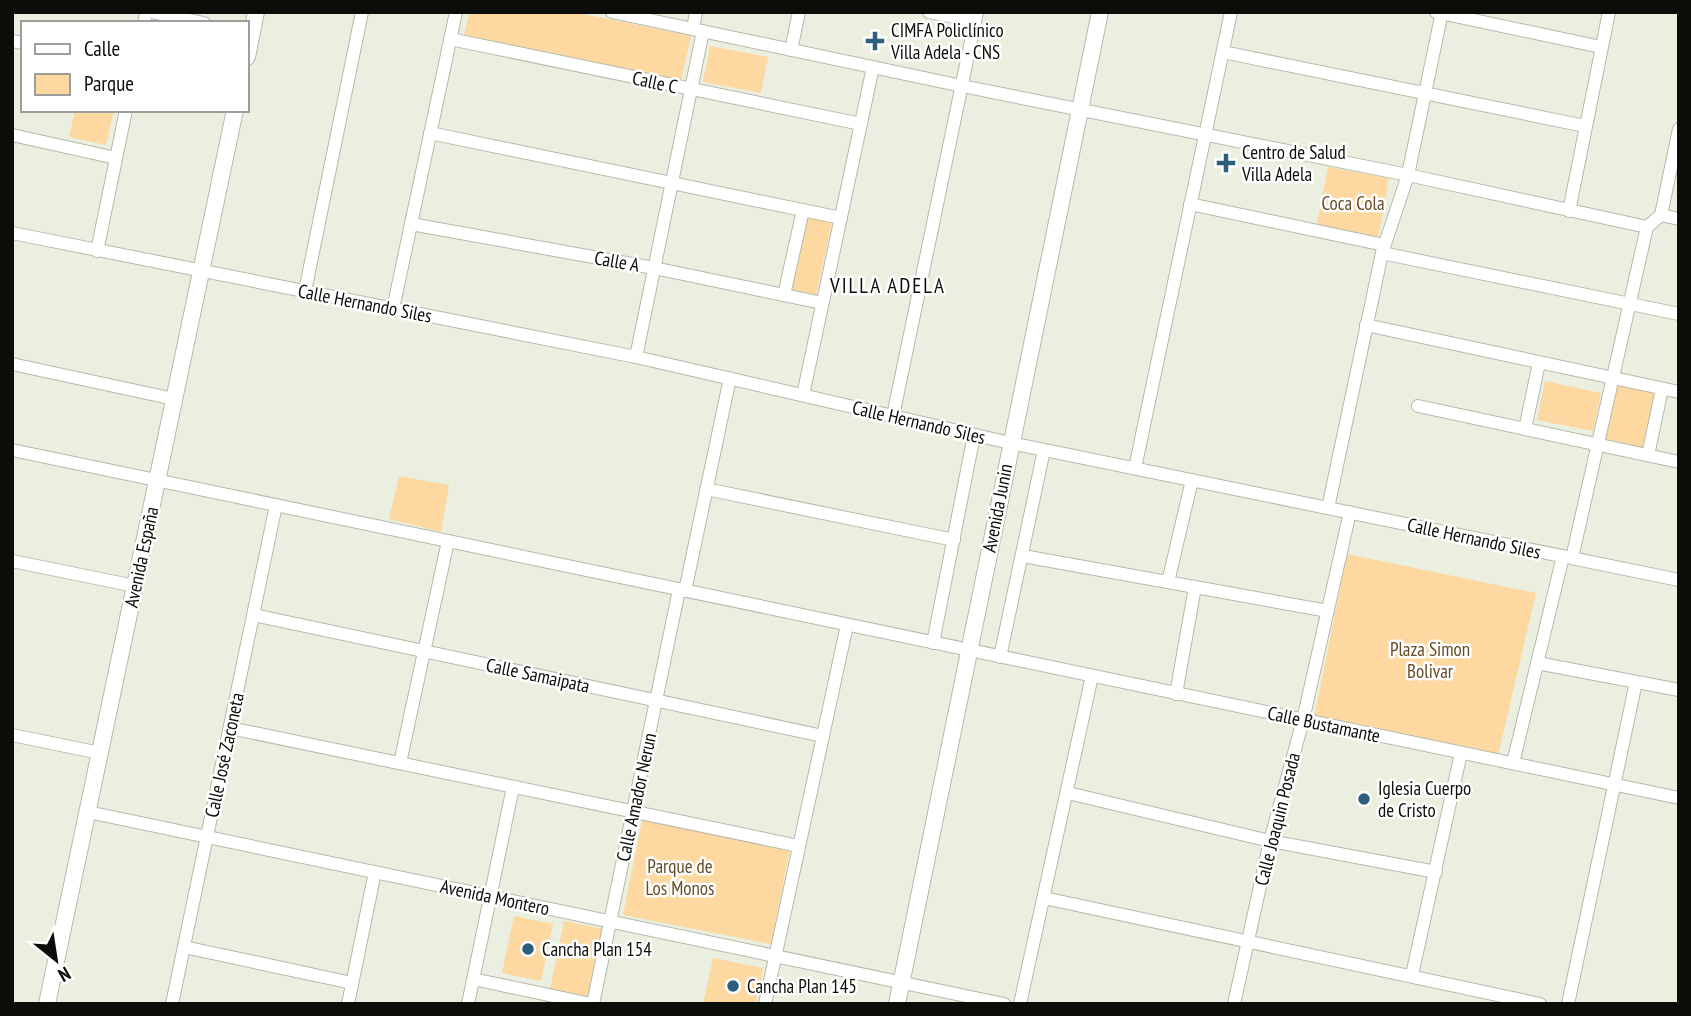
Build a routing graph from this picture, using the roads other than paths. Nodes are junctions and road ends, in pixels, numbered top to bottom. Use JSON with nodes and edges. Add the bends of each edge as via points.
{"nodes":[{"id":1,"x":149,"y":12,"type":"edge"},
{"id":2,"x":256,"y":12,"type":"edge"},
{"id":3,"x":362,"y":12,"type":"edge"},
{"id":4,"x":456,"y":12,"type":"edge"},
{"id":5,"x":612,"y":12,"type":"edge"},
{"id":6,"x":696,"y":12,"type":"edge"},
{"id":7,"x":799,"y":12,"type":"edge"},
{"id":8,"x":929,"y":12,"type":"edge"},
{"id":9,"x":1100,"y":12,"type":"edge"},
{"id":10,"x":1231,"y":12,"type":"edge"},
{"id":11,"x":1609,"y":12,"type":"edge"},
{"id":12,"x":1440,"y":13,"type":"edge"},
{"id":13,"x":976,"y":17,"type":"edge"},
{"id":14,"x":194,"y":21,"type":"edge"},
{"id":15,"x":698,"y":30,"type":"junction"},
{"id":16,"x":249,"y":32,"type":"edge"},
{"id":17,"x":450,"y":39,"type":"junction"},
{"id":18,"x":1601,"y":47,"type":"junction"},
{"id":19,"x":791,"y":50,"type":"junction"},
{"id":20,"x":1223,"y":52,"type":"junction"},
{"id":21,"x":873,"y":67,"type":"junction"},
{"id":22,"x":962,"y":86,"type":"junction"},
{"id":23,"x":691,"y":89,"type":"junction"},
{"id":24,"x":1426,"y":93,"type":"junction"},
{"id":25,"x":1080,"y":108,"type":"junction"},
{"id":26,"x":126,"y":112,"type":"edge"},
{"id":27,"x":235,"y":112,"type":"edge"},
{"id":28,"x":861,"y":124,"type":"junction"},
{"id":29,"x":1585,"y":126,"type":"junction"},
{"id":30,"x":1679,"y":129,"type":"edge"},
{"id":31,"x":430,"y":133,"type":"junction"},
{"id":32,"x":1204,"y":133,"type":"junction"},
{"id":33,"x":12,"y":135,"type":"edge"},
{"id":34,"x":116,"y":158,"type":"junction"},
{"id":35,"x":1408,"y":175,"type":"junction"},
{"id":36,"x":672,"y":183,"type":"junction"},
{"id":37,"x":1190,"y":204,"type":"junction"},
{"id":38,"x":803,"y":210,"type":"junction"},
{"id":39,"x":1569,"y":211,"type":"junction"},
{"id":40,"x":1661,"y":215,"type":"junction"},
{"id":41,"x":841,"y":218,"type":"junction"},
{"id":42,"x":1679,"y":219,"type":"edge"},
{"id":43,"x":411,"y":224,"type":"junction"},
{"id":44,"x":1647,"y":228,"type":"junction"},
{"id":45,"x":12,"y":233,"type":"edge"},
{"id":46,"x":1383,"y":249,"type":"junction"},
{"id":47,"x":97,"y":251,"type":"junction"},
{"id":48,"x":654,"y":268,"type":"junction"},
{"id":49,"x":201,"y":272,"type":"junction"},
{"id":50,"x":305,"y":291,"type":"junction"},
{"id":51,"x":784,"y":295,"type":"junction"},
{"id":52,"x":822,"y":303,"type":"junction"},
{"id":53,"x":1629,"y":304,"type":"junction"},
{"id":54,"x":393,"y":309,"type":"junction"},
{"id":55,"x":1679,"y":314,"type":"edge"},
{"id":56,"x":1366,"y":325,"type":"junction"},
{"id":57,"x":636,"y":357,"type":"junction"},
{"id":58,"x":1539,"y":363,"type":"junction"},
{"id":59,"x":12,"y":365,"type":"edge"},
{"id":60,"x":1613,"y":378,"type":"junction"},
{"id":61,"x":730,"y":379,"type":"junction"},
{"id":62,"x":1662,"y":389,"type":"junction"},
{"id":63,"x":1679,"y":392,"type":"edge"},
{"id":64,"x":803,"y":395,"type":"junction"},
{"id":65,"x":174,"y":399,"type":"junction"},
{"id":66,"x":1418,"y":407,"type":"dead end"},
{"id":67,"x":893,"y":416,"type":"junction"},
{"id":68,"x":1525,"y":429,"type":"junction"},
{"id":69,"x":974,"y":435,"type":"junction"},
{"id":70,"x":1010,"y":443,"type":"junction"},
{"id":71,"x":1598,"y":445,"type":"junction"},
{"id":72,"x":12,"y":450,"type":"edge"},
{"id":73,"x":1044,"y":450,"type":"junction"},
{"id":74,"x":1647,"y":455,"type":"junction"},
{"id":75,"x":1679,"y":462,"type":"edge"},
{"id":76,"x":1135,"y":468,"type":"junction"},
{"id":77,"x":157,"y":480,"type":"junction"},
{"id":78,"x":1192,"y":480,"type":"junction"},
{"id":79,"x":706,"y":489,"type":"junction"},
{"id":80,"x":276,"y":505,"type":"junction"},
{"id":81,"x":1328,"y":508,"type":"junction"},
{"id":82,"x":1350,"y":512,"type":"junction"},
{"id":83,"x":954,"y":540,"type":"junction"},
{"id":84,"x":448,"y":541,"type":"junction"},
{"id":85,"x":1023,"y":556,"type":"junction"},
{"id":86,"x":1567,"y":557,"type":"junction"},
{"id":87,"x":12,"y":561,"type":"edge"},
{"id":88,"x":1679,"y":580,"type":"edge"},
{"id":89,"x":1168,"y":582,"type":"junction"},
{"id":90,"x":135,"y":586,"type":"junction"},
{"id":91,"x":1195,"y":587,"type":"junction"},
{"id":92,"x":682,"y":591,"type":"junction"},
{"id":93,"x":1328,"y":611,"type":"junction"},
{"id":94,"x":254,"y":615,"type":"junction"},
{"id":95,"x":847,"y":625,"type":"junction"},
{"id":96,"x":933,"y":643,"type":"junction"},
{"id":97,"x":424,"y":651,"type":"junction"},
{"id":98,"x":969,"y":651,"type":"junction"},
{"id":99,"x":1000,"y":657,"type":"junction"},
{"id":100,"x":1537,"y":663,"type":"junction"},
{"id":101,"x":1093,"y":676,"type":"junction"},
{"id":102,"x":1636,"y":682,"type":"junction"},
{"id":103,"x":1679,"y":690,"type":"edge"},
{"id":104,"x":1176,"y":694,"type":"junction"},
{"id":105,"x":656,"y":701,"type":"junction"},
{"id":106,"x":1303,"y":720,"type":"junction"},
{"id":107,"x":230,"y":728,"type":"junction"},
{"id":108,"x":12,"y":734,"type":"edge"},
{"id":109,"x":823,"y":736,"type":"junction"},
{"id":110,"x":100,"y":752,"type":"junction"},
{"id":111,"x":1461,"y":753,"type":"junction"},
{"id":112,"x":400,"y":763,"type":"junction"},
{"id":113,"x":1513,"y":763,"type":"junction"},
{"id":114,"x":1614,"y":784,"type":"junction"},
{"id":115,"x":513,"y":787,"type":"junction"},
{"id":116,"x":1068,"y":793,"type":"junction"},
{"id":117,"x":1679,"y":798,"type":"edge"},
{"id":118,"x":88,"y":812,"type":"junction"},
{"id":119,"x":633,"y":812,"type":"junction"},
{"id":120,"x":207,"y":837,"type":"junction"},
{"id":121,"x":1270,"y":841,"type":"junction"},
{"id":122,"x":799,"y":846,"type":"junction"},
{"id":123,"x":1436,"y":872,"type":"junction"},
{"id":124,"x":375,"y":873,"type":"junction"},
{"id":125,"x":489,"y":896,"type":"junction"},
{"id":126,"x":1044,"y":898,"type":"junction"},
{"id":127,"x":610,"y":921,"type":"junction"},
{"id":128,"x":1248,"y":941,"type":"junction"},
{"id":129,"x":184,"y":947,"type":"junction"},
{"id":130,"x":775,"y":956,"type":"junction"},
{"id":131,"x":1412,"y":975,"type":"junction"},
{"id":132,"x":473,"y":979,"type":"junction"},
{"id":133,"x":352,"y":983,"type":"junction"},
{"id":134,"x":902,"y":983,"type":"junction"},
{"id":135,"x":1481,"y":997,"type":"edge"},
{"id":136,"x":47,"y":1004,"type":"edge"},
{"id":137,"x":172,"y":1004,"type":"edge"},
{"id":138,"x":348,"y":1004,"type":"edge"},
{"id":139,"x":468,"y":1004,"type":"edge"},
{"id":140,"x":592,"y":1004,"type":"edge"},
{"id":141,"x":765,"y":1004,"type":"edge"},
{"id":142,"x":897,"y":1004,"type":"edge"},
{"id":143,"x":1004,"y":1004,"type":"edge"},
{"id":144,"x":1020,"y":1004,"type":"edge"},
{"id":145,"x":1234,"y":1004,"type":"edge"},
{"id":146,"x":1540,"y":1004,"type":"edge"},
{"id":147,"x":1568,"y":1004,"type":"edge"}],
"edges":[{"from":1,"to":14,"type":"street"},
{"from":2,"to":16,"type":"street"},
{"from":3,"to":50,"type":"street"},
{"from":4,"to":17,"type":"street"},
{"from":5,"to":15,"type":"street"},
{"from":6,"to":15,"type":"street"},
{"from":7,"to":19,"type":"street"},
{"from":8,"to":13,"type":"street"},
{"from":9,"to":25,"type":"street","name":"Avenida Junin"},
{"from":10,"to":20,"type":"street"},
{"from":11,"to":18,"type":"street"},
{"from":12,"to":18,"type":"street"},
{"from":12,"to":24,"type":"street"},
{"from":13,"to":22,"type":"street"},
{"from":15,"to":19,"type":"street"},
{"from":15,"to":23,"type":"street"},
{"from":17,"to":23,"type":"street","name":"Calle C"},
{"from":17,"to":31,"type":"street"},
{"from":18,"to":29,"type":"street"},
{"from":19,"to":21,"type":"street"},
{"from":20,"to":24,"type":"street"},
{"from":20,"to":32,"type":"street"},
{"from":21,"to":22,"type":"street"},
{"from":21,"to":28,"type":"street"},
{"from":22,"to":25,"type":"street"},
{"from":22,"to":67,"type":"street"},
{"from":23,"to":28,"type":"street","name":"Calle C"},
{"from":23,"to":36,"type":"street"},
{"from":24,"to":29,"type":"street"},
{"from":24,"to":35,"type":"street"},
{"from":25,"to":32,"type":"street"},
{"from":25,"to":70,"type":"street","name":"Avenida Junin"},
{"from":26,"to":34,"type":"street"},
{"from":27,"to":49,"type":"street","name":"Avenida España"},
{"from":28,"to":41,"type":"street"},
{"from":29,"to":39,"type":"street"},
{"from":30,"to":40,"type":"street"},
{"from":31,"to":36,"type":"street"},
{"from":31,"to":43,"type":"street"},
{"from":32,"to":35,"type":"street"},
{"from":32,"to":37,"type":"street"},
{"from":33,"to":34,"type":"street"},
{"from":34,"to":47,"type":"street"},
{"from":35,"to":39,"type":"street"},
{"from":35,"to":46,"type":"street"},
{"from":36,"to":38,"type":"street"},
{"from":36,"to":48,"type":"street"},
{"from":37,"to":46,"type":"street"},
{"from":37,"to":76,"type":"street"},
{"from":38,"to":41,"type":"street"},
{"from":38,"to":51,"type":"street"},
{"from":39,"to":44,"type":"street"},
{"from":40,"to":42,"type":"street"},
{"from":40,"to":44,"type":"street"},
{"from":41,"to":52,"type":"street"},
{"from":43,"to":48,"type":"street","name":"Calle A"},
{"from":43,"to":54,"type":"street"},
{"from":44,"to":53,"type":"street"},
{"from":45,"to":47,"type":"street","name":"Calle Hernando Siles"},
{"from":46,"to":53,"type":"street"},
{"from":46,"to":56,"type":"street"},
{"from":47,"to":49,"type":"street","name":"Calle Hernando Siles"},
{"from":48,"to":51,"type":"street","name":"Calle A"},
{"from":48,"to":57,"type":"street"},
{"from":49,"to":50,"type":"street","name":"Calle Hernando Siles"},
{"from":49,"to":65,"type":"street","name":"Avenida España"},
{"from":50,"to":54,"type":"street","name":"Calle Hernando Siles"},
{"from":51,"to":52,"type":"street","name":"Calle A"},
{"from":52,"to":64,"type":"street"},
{"from":53,"to":55,"type":"street"},
{"from":53,"to":60,"type":"street"},
{"from":54,"to":57,"type":"street","name":"Calle Hernando Siles"},
{"from":56,"to":58,"type":"street"},
{"from":56,"to":81,"type":"street"},
{"from":57,"to":61,"type":"street","name":"Calle Hernando Siles"},
{"from":58,"to":60,"type":"street"},
{"from":58,"to":68,"type":"street"},
{"from":59,"to":65,"type":"street"},
{"from":60,"to":62,"type":"street"},
{"from":60,"to":71,"type":"street"},
{"from":61,"to":64,"type":"street","name":"Calle Hernando Siles"},
{"from":61,"to":79,"type":"street","name":"Calle Amador Nerun"},
{"from":62,"to":63,"type":"street"},
{"from":62,"to":74,"type":"street"},
{"from":64,"to":67,"type":"street","name":"Calle Hernando Siles"},
{"from":65,"to":77,"type":"street","name":"Avenida España"},
{"from":66,"to":68,"type":"street"},
{"from":67,"to":69,"type":"street","name":"Calle Hernando Siles"},
{"from":68,"to":71,"type":"street"},
{"from":69,"to":70,"type":"street","name":"Calle Hernando Siles"},
{"from":69,"to":83,"type":"street","name":"Avenida Junin"},
{"from":70,"to":73,"type":"street","name":"Calle Hernando Siles"},
{"from":70,"to":98,"type":"street","name":"Avenida Junin"},
{"from":71,"to":74,"type":"street"},
{"from":71,"to":86,"type":"street"},
{"from":72,"to":77,"type":"street","name":"Calle Bustamante"},
{"from":73,"to":76,"type":"street","name":"Calle Hernando Siles"},
{"from":73,"to":85,"type":"street","name":"Avenida Junin"},
{"from":74,"to":75,"type":"street"},
{"from":76,"to":78,"type":"street","name":"Calle Hernando Siles"},
{"from":77,"to":80,"type":"street","name":"Calle Bustamante"},
{"from":77,"to":90,"type":"street","name":"Avenida España"},
{"from":78,"to":81,"type":"street","name":"Calle Hernando Siles"},
{"from":78,"to":89,"type":"street"},
{"from":79,"to":83,"type":"street"},
{"from":79,"to":92,"type":"street","name":"Calle Amador Nerun"},
{"from":80,"to":84,"type":"street","name":"Calle Bustamante"},
{"from":80,"to":94,"type":"street","name":"Calle José Zaconeta"},
{"from":81,"to":82,"type":"street","name":"Calle Hernando Siles"},
{"from":82,"to":86,"type":"street","name":"Calle Hernando Siles"},
{"from":82,"to":93,"type":"street","name":"Calle Joaquin Posada"},
{"from":83,"to":96,"type":"street","name":"Avenida Junin"},
{"from":84,"to":92,"type":"street","name":"Calle Bustamante"},
{"from":84,"to":97,"type":"street"},
{"from":85,"to":89,"type":"street"},
{"from":85,"to":99,"type":"street","name":"Avenida Junin"},
{"from":86,"to":88,"type":"street","name":"Calle Hernando Siles"},
{"from":86,"to":100,"type":"street"},
{"from":87,"to":90,"type":"street"},
{"from":89,"to":91,"type":"street"},
{"from":90,"to":110,"type":"street","name":"Avenida España"},
{"from":91,"to":93,"type":"street"},
{"from":91,"to":104,"type":"street"},
{"from":92,"to":95,"type":"street","name":"Calle Bustamante"},
{"from":92,"to":105,"type":"street","name":"Calle Amador Nerun"},
{"from":93,"to":106,"type":"street","name":"Calle Joaquin Posada"},
{"from":94,"to":97,"type":"street","name":"Calle Samaipata"},
{"from":94,"to":107,"type":"street","name":"Calle José Zaconeta"},
{"from":95,"to":96,"type":"street","name":"Calle Bustamante"},
{"from":95,"to":109,"type":"street"},
{"from":96,"to":98,"type":"street","name":"Calle Bustamante"},
{"from":97,"to":105,"type":"street","name":"Calle Samaipata"},
{"from":97,"to":112,"type":"street"},
{"from":98,"to":99,"type":"street","name":"Calle Bustamante"},
{"from":98,"to":134,"type":"street","name":"Avenida Junin"},
{"from":99,"to":101,"type":"street","name":"Calle Bustamante"},
{"from":100,"to":102,"type":"street"},
{"from":100,"to":113,"type":"street"},
{"from":101,"to":104,"type":"street","name":"Calle Bustamante"},
{"from":101,"to":116,"type":"street"},
{"from":102,"to":103,"type":"street"},
{"from":102,"to":114,"type":"street"},
{"from":104,"to":106,"type":"street","name":"Calle Bustamante"},
{"from":105,"to":109,"type":"street","name":"Calle Samaipata"},
{"from":105,"to":119,"type":"street","name":"Calle Amador Nerun"},
{"from":106,"to":111,"type":"street","name":"Calle Bustamante"},
{"from":106,"to":121,"type":"street","name":"Calle Joaquin Posada"},
{"from":107,"to":112,"type":"street"},
{"from":107,"to":120,"type":"street","name":"Calle José Zaconeta"},
{"from":108,"to":110,"type":"street"},
{"from":109,"to":122,"type":"street"},
{"from":110,"to":118,"type":"street","name":"Avenida España"},
{"from":111,"to":113,"type":"street","name":"Calle Bustamante"},
{"from":111,"to":123,"type":"street"},
{"from":112,"to":115,"type":"street"},
{"from":113,"to":114,"type":"street","name":"Calle Bustamante"},
{"from":114,"to":117,"type":"street","name":"Calle Bustamante"},
{"from":114,"to":147,"type":"street"},
{"from":115,"to":119,"type":"street"},
{"from":115,"to":125,"type":"street"},
{"from":116,"to":121,"type":"street"},
{"from":116,"to":126,"type":"street"},
{"from":118,"to":120,"type":"street","name":"Avenida Montero"},
{"from":118,"to":136,"type":"street","name":"Avenida España"},
{"from":119,"to":122,"type":"street"},
{"from":119,"to":127,"type":"street","name":"Calle Amador Nerun"},
{"from":120,"to":124,"type":"street","name":"Avenida Montero"},
{"from":120,"to":129,"type":"street","name":"Calle José Zaconeta"},
{"from":121,"to":123,"type":"street"},
{"from":121,"to":128,"type":"street","name":"Calle Joaquin Posada"},
{"from":122,"to":130,"type":"street"},
{"from":123,"to":131,"type":"street"},
{"from":124,"to":125,"type":"street","name":"Avenida Montero"},
{"from":124,"to":133,"type":"street"},
{"from":125,"to":127,"type":"street","name":"Avenida Montero"},
{"from":125,"to":132,"type":"street"},
{"from":126,"to":128,"type":"street"},
{"from":126,"to":144,"type":"street"},
{"from":127,"to":130,"type":"street","name":"Avenida Montero"},
{"from":127,"to":140,"type":"street","name":"Calle Amador Nerun"},
{"from":128,"to":131,"type":"street"},
{"from":128,"to":145,"type":"street","name":"Calle Joaquin Posada"},
{"from":129,"to":133,"type":"street"},
{"from":129,"to":137,"type":"street","name":"Calle José Zaconeta"},
{"from":130,"to":134,"type":"street","name":"Avenida Montero"},
{"from":130,"to":141,"type":"street"},
{"from":131,"to":135,"type":"street"},
{"from":132,"to":139,"type":"street"},
{"from":132,"to":140,"type":"street"},
{"from":133,"to":138,"type":"street"},
{"from":134,"to":142,"type":"street","name":"Avenida Junin"},
{"from":134,"to":143,"type":"street","name":"Avenida Montero"},
{"from":135,"to":146,"type":"street"}]}
